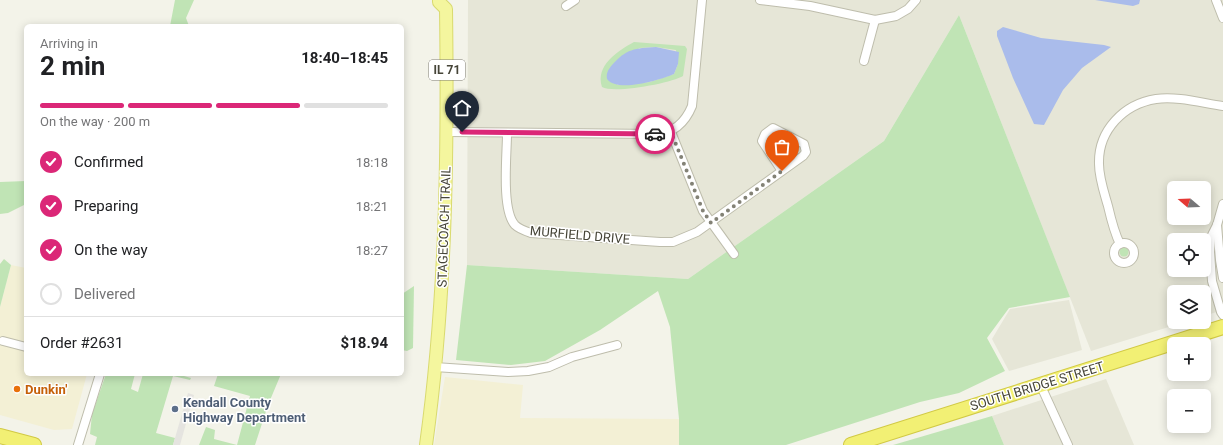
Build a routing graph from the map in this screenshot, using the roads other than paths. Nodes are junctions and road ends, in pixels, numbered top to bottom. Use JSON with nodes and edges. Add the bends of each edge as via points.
{"nodes":[{"id":1,"x":575,"y":0,"type":"edge"},
{"id":2,"x":702,"y":0,"type":"edge"},
{"id":3,"x":760,"y":0,"type":"edge"},
{"id":4,"x":916,"y":0,"type":"edge"},
{"id":5,"x":1216,"y":0,"type":"edge"},
{"id":6,"x":446,"y":3,"type":"edge"},
{"id":7,"x":566,"y":6,"type":"dead end"},
{"id":8,"x":1223,"y":18,"type":"edge"},
{"id":9,"x":875,"y":20,"type":"junction"},
{"id":10,"x":864,"y":61,"type":"dead end"},
{"id":11,"x":1223,"y":106,"type":"edge"},
{"id":12,"x":447,"y":132,"type":"junction"},
{"id":13,"x":671,"y":132,"type":"junction"},
{"id":14,"x":507,"y":134,"type":"junction"},
{"id":15,"x":782,"y":171,"type":"junction"},
{"id":16,"x":1223,"y":204,"type":"edge"},
{"id":17,"x":711,"y":223,"type":"junction"},
{"id":18,"x":1220,"y":225,"type":"edge"},
{"id":19,"x":1120,"y":244,"type":"dead end"},
{"id":20,"x":734,"y":254,"type":"dead end"},
{"id":21,"x":1223,"y":278,"type":"edge"},
{"id":22,"x":1223,"y":315,"type":"edge"},
{"id":23,"x":1223,"y":327,"type":"edge"},
{"id":24,"x":3,"y":341,"type":"dead end"},
{"id":25,"x":617,"y":345,"type":"dead end"},
{"id":26,"x":24,"y":346,"type":"edge"},
{"id":27,"x":435,"y":367,"type":"junction"},
{"id":28,"x":99,"y":376,"type":"edge"},
{"id":29,"x":1040,"y":384,"type":"junction"},
{"id":30,"x":0,"y":436,"type":"edge"},
{"id":31,"x":34,"y":445,"type":"edge"},
{"id":32,"x":78,"y":445,"type":"edge"},
{"id":33,"x":426,"y":445,"type":"edge"},
{"id":34,"x":852,"y":445,"type":"edge"},
{"id":35,"x":1068,"y":445,"type":"edge"}],
"edges":[{"from":1,"to":7,"type":"street"},
{"from":2,"to":13,"type":"street","via":[[692,106],[684,121]]},
{"from":3,"to":9,"type":"street","via":[[809,5]]},
{"from":4,"to":9,"type":"street","via":[[908,9],[896,16]]},
{"from":5,"to":8,"type":"street"},
{"from":6,"to":12,"type":"main road","name":"STAGECOACH TRAIL","number":"IL 71"},
{"from":9,"to":10,"type":"street"},
{"from":11,"to":19,"type":"street","via":[[1170,98],[1158,99],[1134,106],[1114,122],[1103,142],[1099,164],[1114,232]]},
{"from":12,"to":14,"type":"street"},
{"from":12,"to":27,"type":"main road","name":"STAGECOACH TRAIL","number":"IL 71","via":[[443,274]]},
{"from":13,"to":14,"type":"street"},
{"from":13,"to":17,"type":"street","via":[[703,211]]},
{"from":14,"to":17,"type":"street","name":"MURFIELD DRIVE","via":[[507,206],[514,224],[522,230],[531,233],[672,242],[686,238]]},
{"from":15,"to":15,"type":"street","name":"MURFIELD DRIVE","via":[[803,156],[806,147],[773,128],[765,134],[762,141]]},
{"from":15,"to":17,"type":"street","name":"MURFIELD DRIVE"},
{"from":16,"to":18,"type":"street"},
{"from":17,"to":20,"type":"street"},
{"from":18,"to":21,"type":"street"},
{"from":18,"to":22,"type":"street","via":[[1211,237],[1210,266],[1220,312]]},
{"from":23,"to":29,"type":"highway","name":"SOUTH BRIDGE STREET"},
{"from":24,"to":26,"type":"street"},
{"from":25,"to":27,"type":"street","via":[[528,371]]},
{"from":27,"to":33,"type":"main road","name":"STAGECOACH TRAIL","number":"IL 71"},
{"from":28,"to":32,"type":"street"},
{"from":29,"to":34,"type":"highway","name":"SOUTH BRIDGE STREET"},
{"from":29,"to":35,"type":"street"},
{"from":30,"to":31,"type":"highway"}]}
